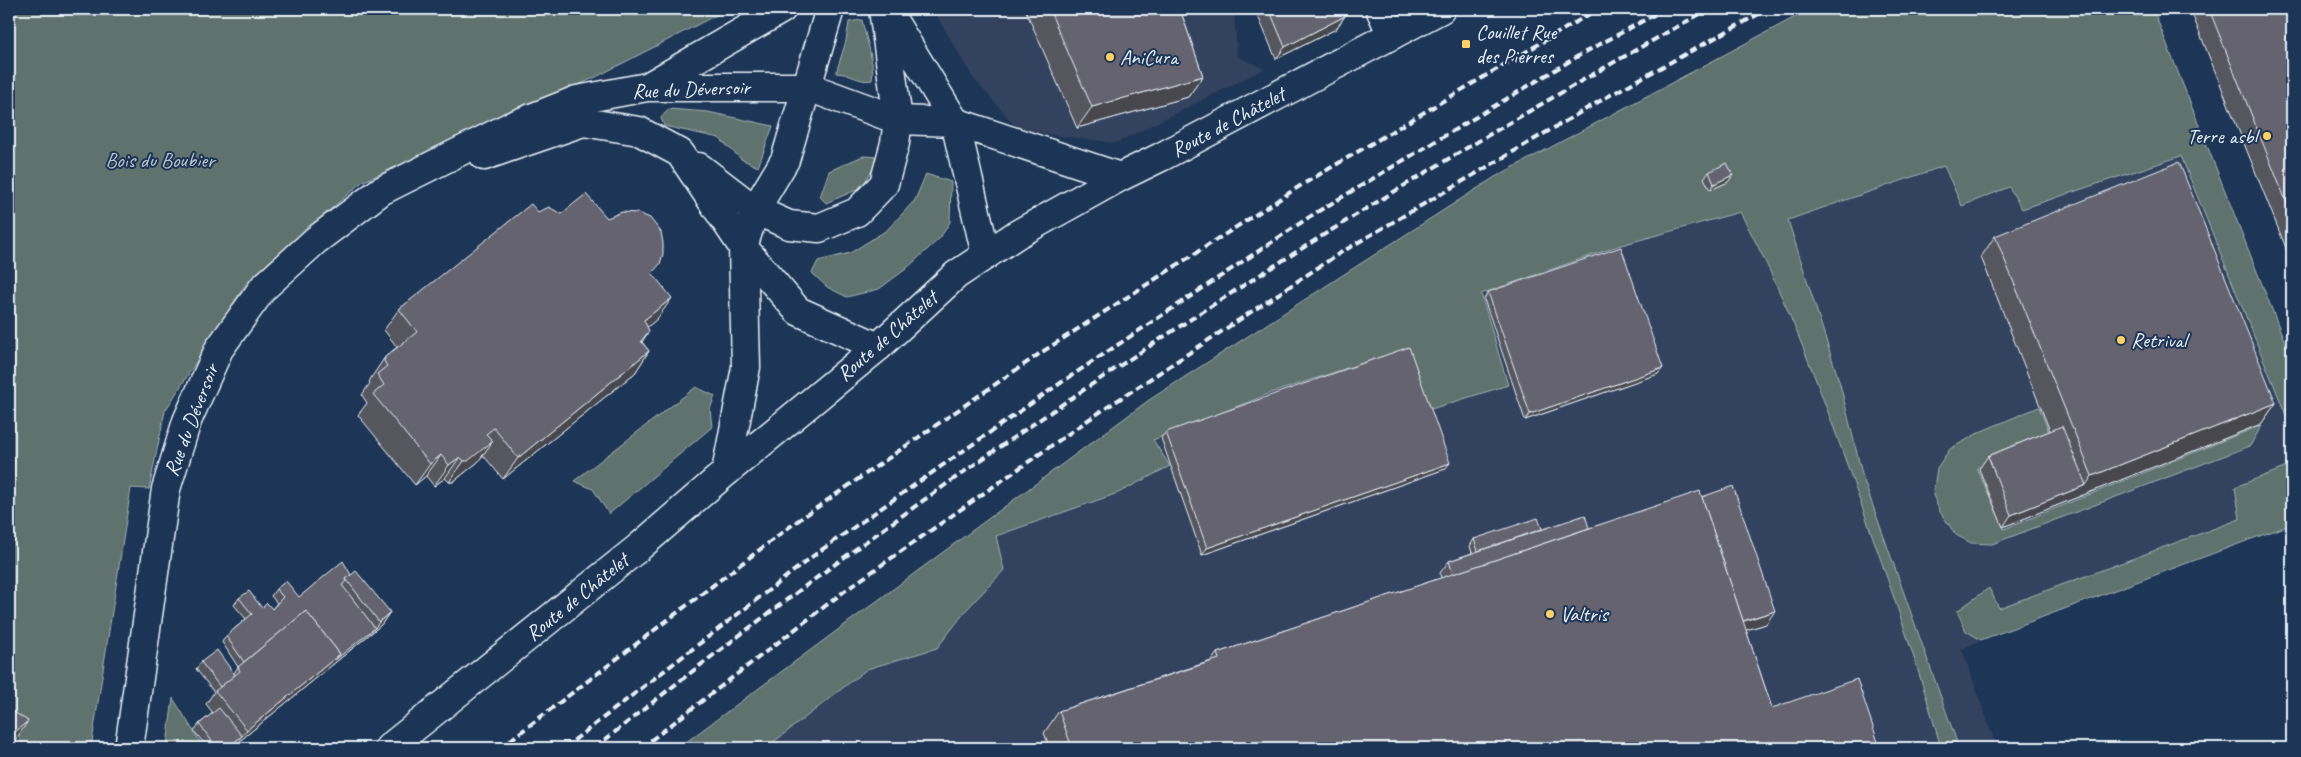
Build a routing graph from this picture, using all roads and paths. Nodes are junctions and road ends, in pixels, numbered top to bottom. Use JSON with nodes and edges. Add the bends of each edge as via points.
{"nodes":[{"id":1,"x":782,"y":9,"type":"edge"},
{"id":2,"x":830,"y":9,"type":"edge"},
{"id":3,"x":884,"y":9,"type":"edge"},
{"id":4,"x":1380,"y":9,"type":"edge"},
{"id":5,"x":1441,"y":9,"type":"edge"},
{"id":6,"x":1392,"y":35,"type":"junction"},
{"id":7,"x":647,"y":87,"type":"junction"},
{"id":8,"x":808,"y":87,"type":"junction"},
{"id":9,"x":898,"y":120,"type":"junction"},
{"id":10,"x":955,"y":122,"type":"junction"},
{"id":11,"x":680,"y":153,"type":"junction"},
{"id":12,"x":1120,"y":177,"type":"junction"},
{"id":13,"x":381,"y":191,"type":"junction"},
{"id":14,"x":755,"y":210,"type":"junction"},
{"id":15,"x":743,"y":247,"type":"junction"},
{"id":16,"x":986,"y":255,"type":"junction"},
{"id":17,"x":878,"y":347,"type":"junction"},
{"id":18,"x":726,"y":472,"type":"junction"},
{"id":19,"x":129,"y":748,"type":"edge"},
{"id":20,"x":389,"y":748,"type":"edge"}],
"edges":[{"from":1,"to":7,"type":"main road"},
{"from":2,"to":8,"type":"main road"},
{"from":3,"to":9,"type":"main road"},
{"from":3,"to":10,"type":"main road"},
{"from":4,"to":6,"type":"main road"},
{"from":5,"to":6,"type":"main road","name":"Route de Châtelet"},
{"from":6,"to":12,"type":"main road","name":"Route de Châtelet"},
{"from":7,"to":8,"type":"main road","name":"Rue du Déversoir"},
{"from":7,"to":13,"type":"main road","name":"Rue du Déversoir","via":[[577,100],[551,110],[509,127]]},
{"from":8,"to":9,"type":"main road","name":"Rue du Déversoir"},
{"from":8,"to":14,"type":"main road","via":[[785,160]]},
{"from":9,"to":10,"type":"main road","name":"Rue du Déversoir"},
{"from":9,"to":14,"type":"main road","via":[[884,184],[857,212],[819,228],[789,225]]},
{"from":10,"to":12,"type":"main road","name":"Rue du Déversoir"},
{"from":10,"to":16,"type":"main road"},
{"from":11,"to":13,"type":"main road","name":"Rue du Déversoir","via":[[639,131],[583,122]]},
{"from":11,"to":14,"type":"main road"},
{"from":11,"to":15,"type":"main road","name":"Rue du Déversoir"},
{"from":12,"to":16,"type":"main road","name":"Route de Châtelet"},
{"from":13,"to":19,"type":"main road","name":"Rue du Déversoir","via":[[316,240],[263,288],[219,349],[186,421],[166,490]]},
{"from":14,"to":15,"type":"main road"},
{"from":15,"to":17,"type":"main road","name":"Rue du Déversoir","via":[[798,311]]},
{"from":15,"to":18,"type":"main road","via":[[746,367]]},
{"from":16,"to":17,"type":"main road","name":"Route de Châtelet","via":[[956,275]]},
{"from":17,"to":18,"type":"main road","name":"Route de Châtelet"},
{"from":18,"to":20,"type":"main road","name":"Route de Châtelet","via":[[638,548]]}]}
